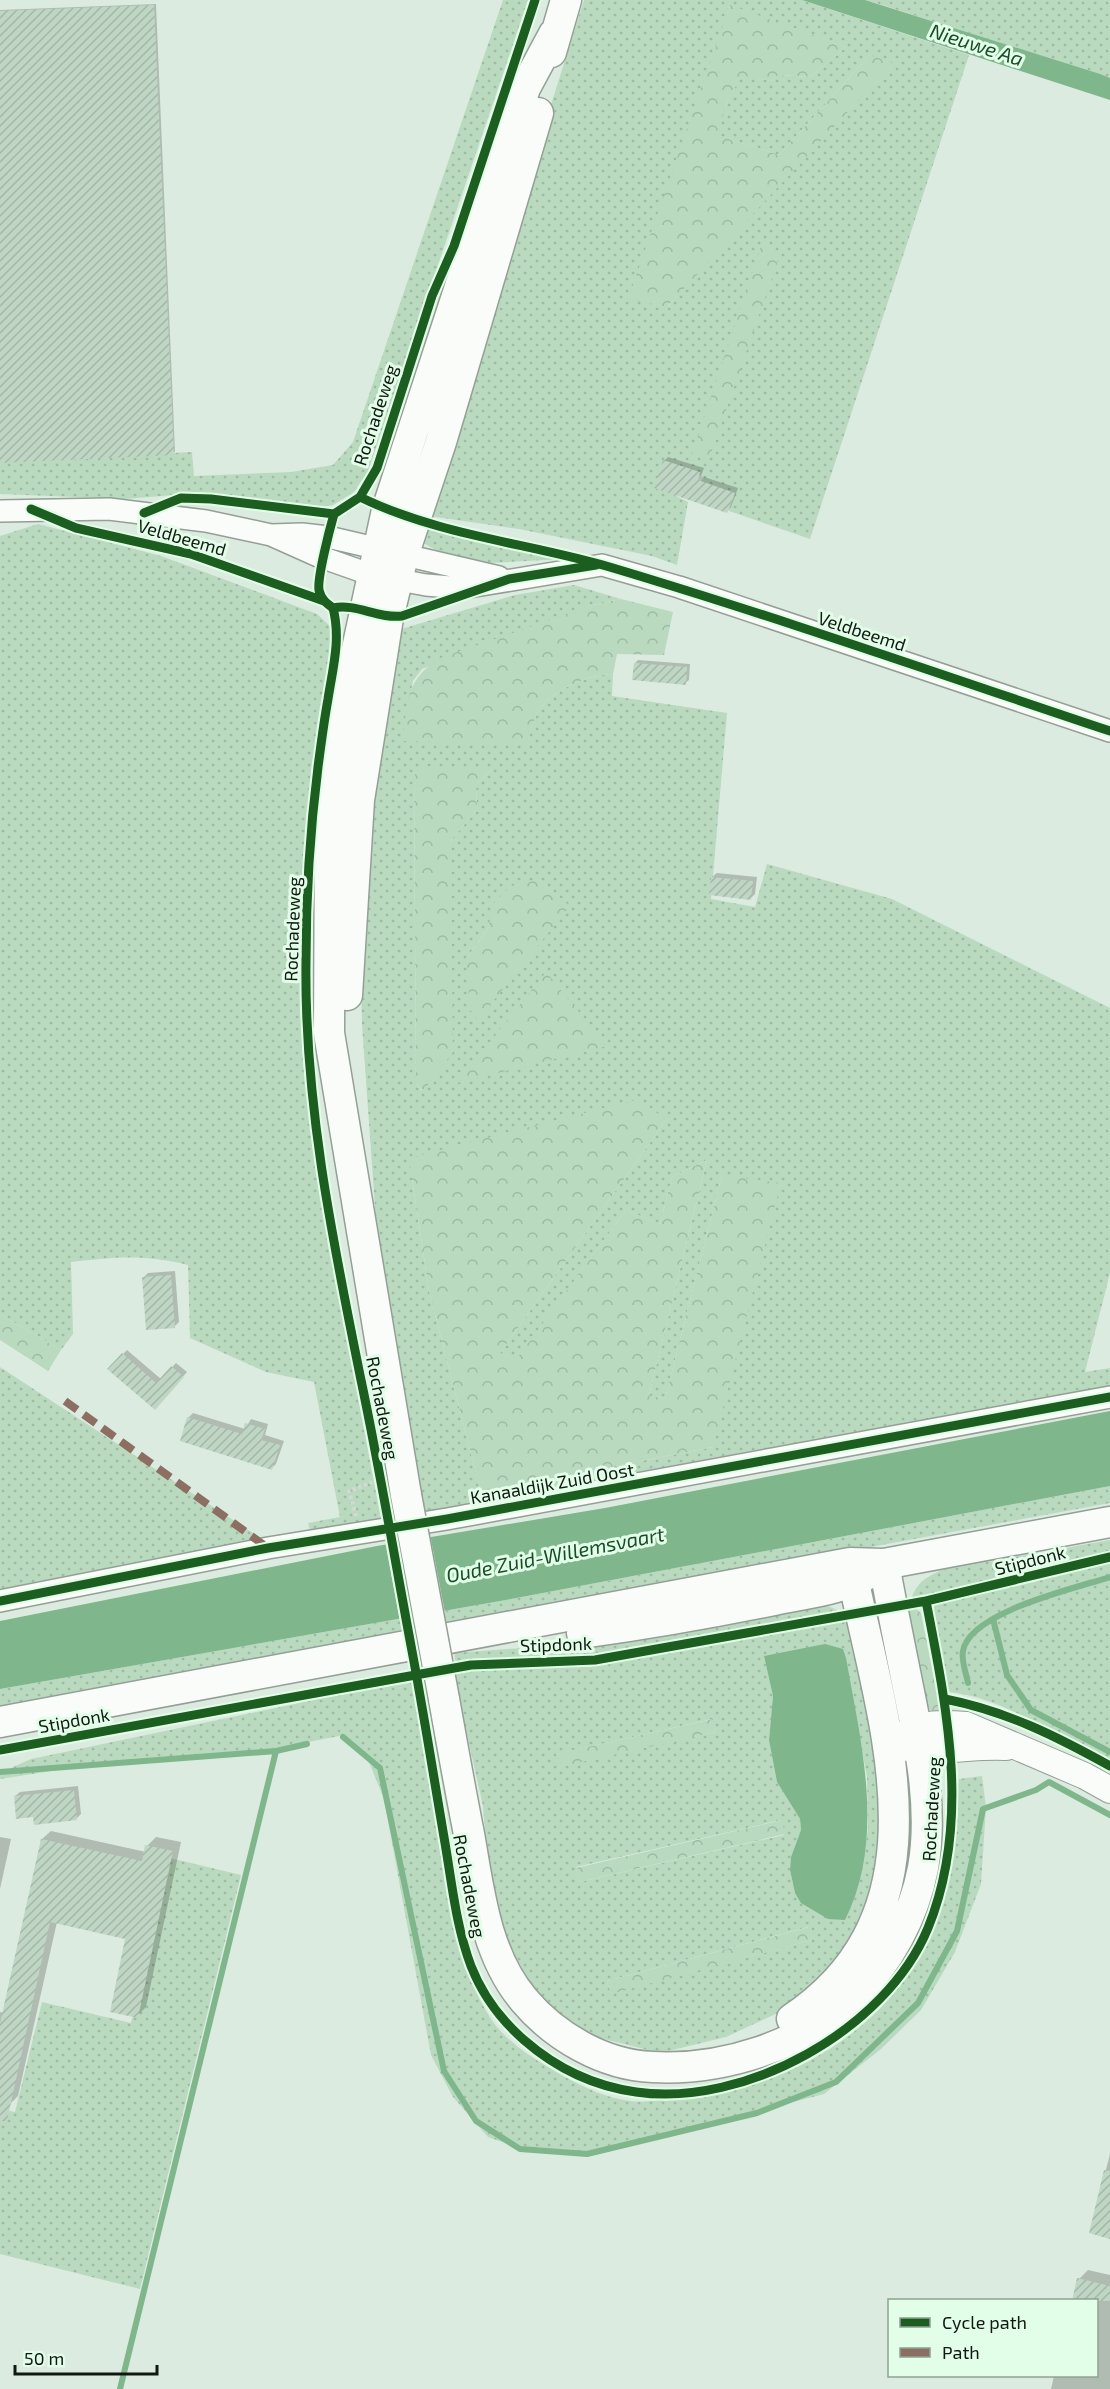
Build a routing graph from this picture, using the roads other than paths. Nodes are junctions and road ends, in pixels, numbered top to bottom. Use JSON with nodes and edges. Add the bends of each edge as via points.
{"nodes":[{"id":1,"x":566,"y":0,"type":"edge"},
{"id":2,"x":0,"y":511,"type":"edge"},
{"id":3,"x":387,"y":565,"type":"junction"},
{"id":4,"x":1110,"y":731,"type":"edge"},
{"id":5,"x":1110,"y":1397,"type":"edge"},
{"id":6,"x":1110,"y":1522,"type":"edge"},
{"id":7,"x":884,"y":1564,"type":"junction"},
{"id":8,"x":852,"y":1573,"type":"junction"},
{"id":9,"x":0,"y":1601,"type":"edge"},
{"id":10,"x":0,"y":1722,"type":"edge"},
{"id":11,"x":918,"y":1738,"type":"junction"},
{"id":12,"x":888,"y":1744,"type":"junction"},
{"id":13,"x":1110,"y":1790,"type":"edge"},
{"id":14,"x":719,"y":2061,"type":"junction"}],
"edges":[{"from":1,"to":3,"type":"main road","name":"Rochadeweg","via":[[554,34],[544,91],[441,442]]},
{"from":2,"to":3,"type":"street","name":"Veldbeemd","via":[[109,509],[206,521],[271,535],[318,556]]},
{"from":3,"to":4,"type":"street","name":"Veldbeemd","via":[[462,588],[602,565],[679,587]]},
{"from":3,"to":14,"type":"main road","name":"Rochadeweg","bridge":true,"via":[[351,677],[330,829],[329,1033],[342,1097],[389,1488],[444,1699],[485,1919],[500,1962],[524,2000],[572,2040],[612,2058],[651,2067]]},
{"from":5,"to":9,"type":"street","name":"Kanaaldijk Zuid Oost","via":[[437,1521],[268,1548]]},
{"from":6,"to":7,"type":"main road","name":"Stipdonk"},
{"from":7,"to":8,"type":"main road","name":"Stipdonk"},
{"from":7,"to":11,"type":"main road","name":"Rochadeweg"},
{"from":8,"to":10,"type":"main road","name":"Stipdonk","via":[[505,1628]]},
{"from":8,"to":12,"type":"main road","name":"Rochadeweg"},
{"from":11,"to":12,"type":"street"},
{"from":11,"to":13,"type":"street","via":[[1022,1748]]},
{"from":11,"to":14,"type":"main road","name":"Rochadeweg","via":[[927,1818],[922,1869],[909,1913],[892,1949],[852,1999],[810,2028],[765,2050]]},
{"from":12,"to":14,"type":"main road","name":"Rochadeweg","via":[[895,1798],[894,1851],[886,1890],[868,1936],[844,1972],[815,2002]]}]}
